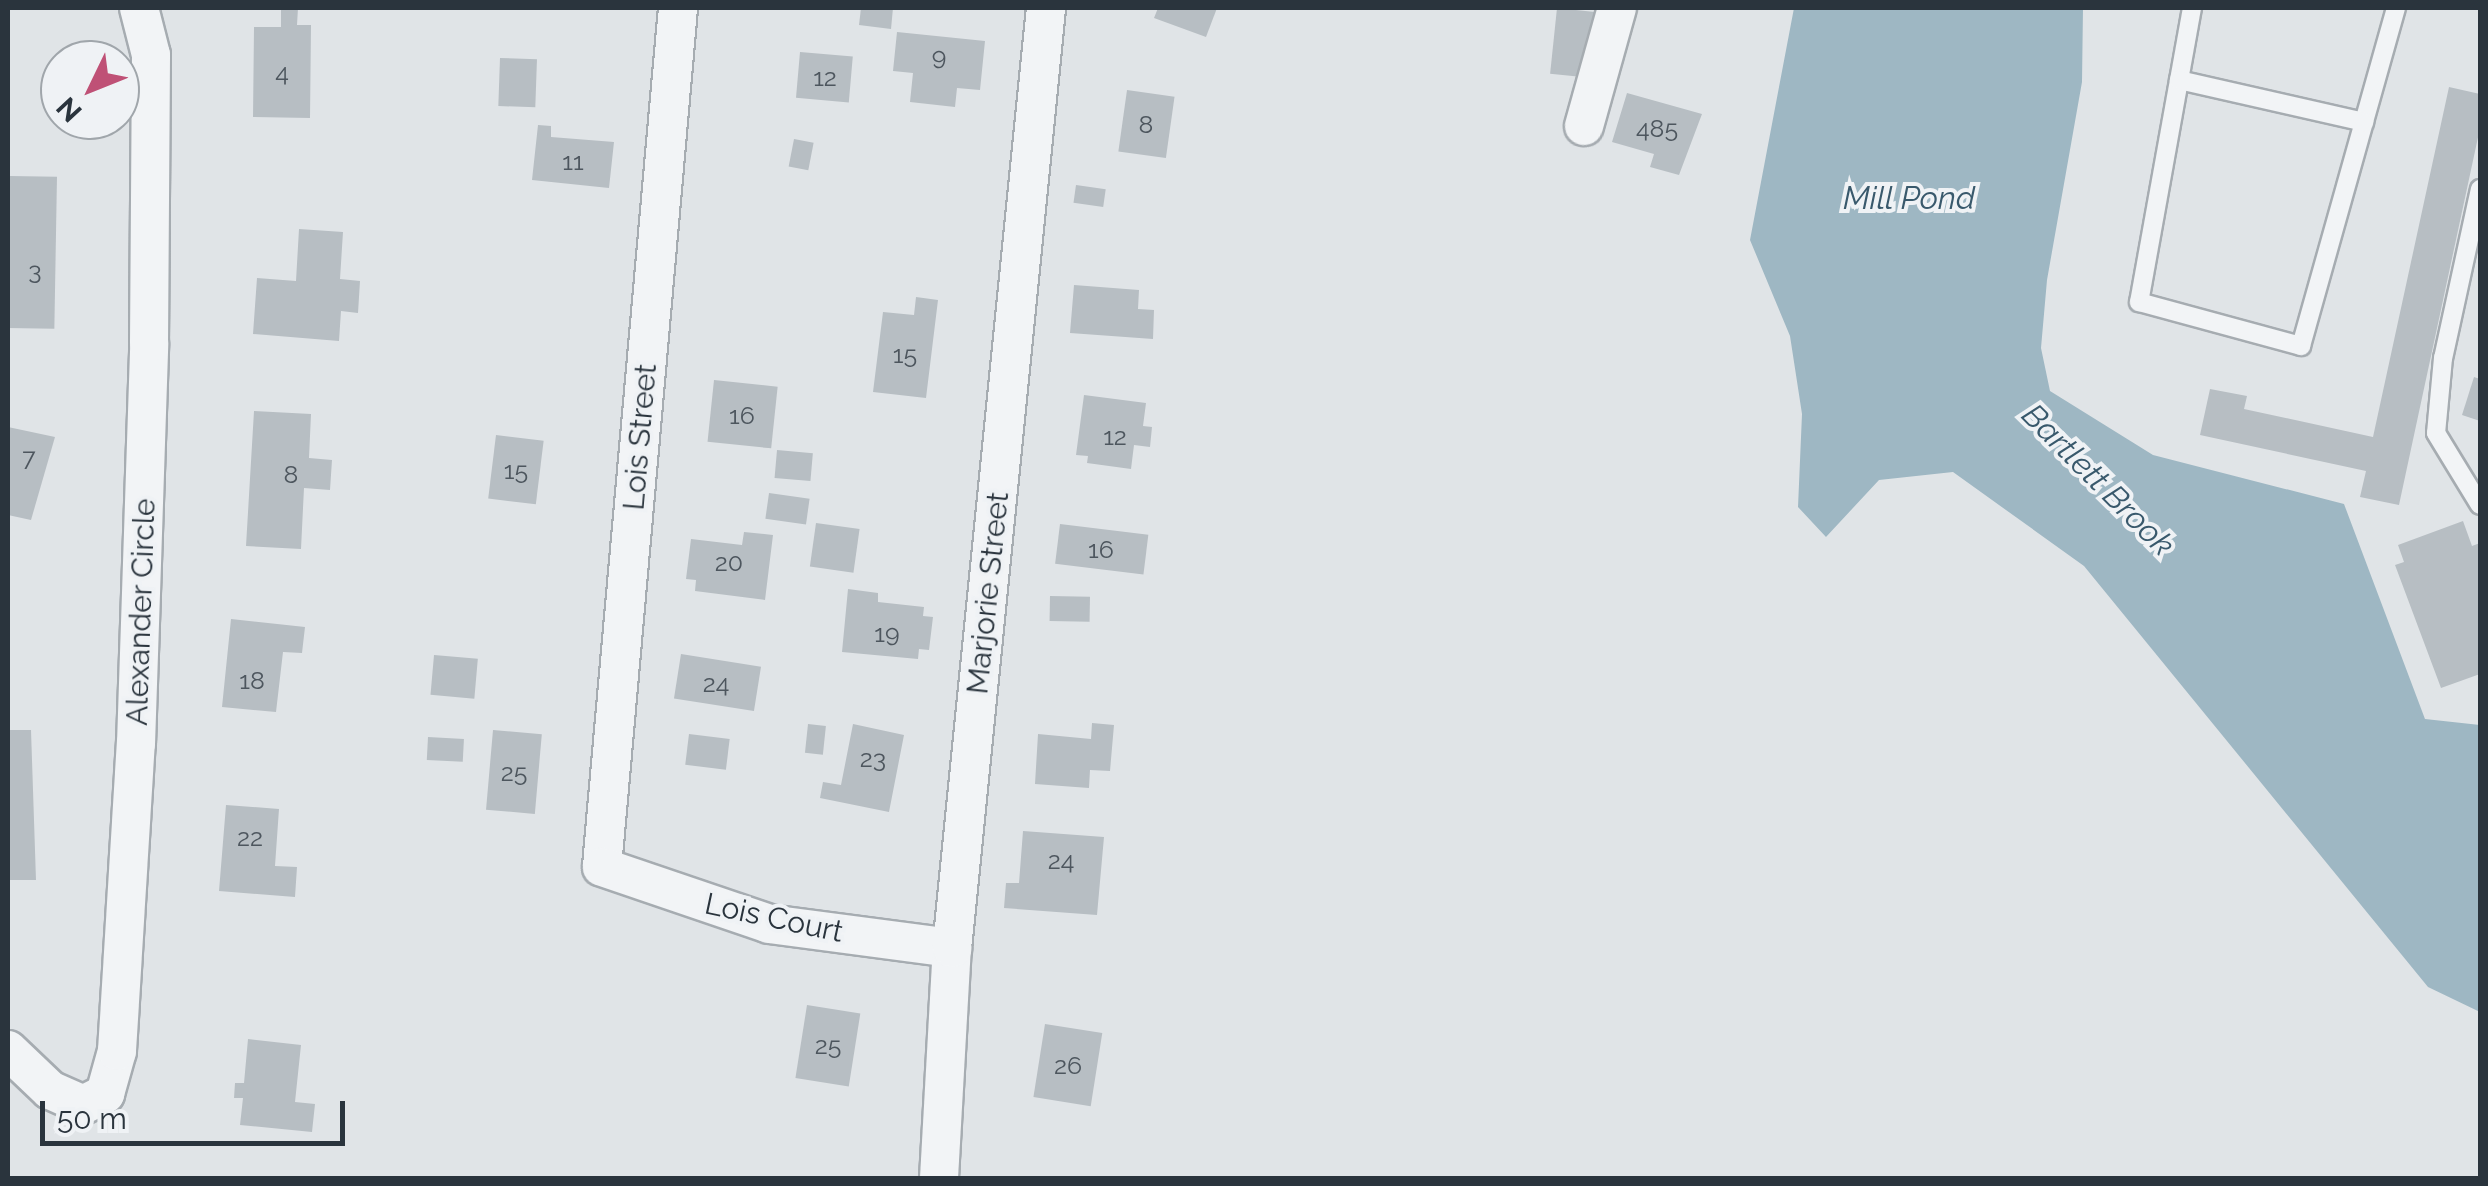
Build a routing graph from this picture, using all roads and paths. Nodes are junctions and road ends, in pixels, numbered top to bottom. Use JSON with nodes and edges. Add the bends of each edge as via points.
{"nodes":[{"id":1,"x":139,"y":8,"type":"edge"},
{"id":2,"x":678,"y":8,"type":"edge"},
{"id":3,"x":1046,"y":8,"type":"edge"},
{"id":4,"x":1617,"y":8,"type":"edge"},
{"id":5,"x":2192,"y":8,"type":"edge"},
{"id":6,"x":2396,"y":8,"type":"edge"},
{"id":7,"x":2179,"y":80,"type":"junction"},
{"id":8,"x":2364,"y":122,"type":"junction"},
{"id":9,"x":1584,"y":126,"type":"dead end"},
{"id":10,"x":2480,"y":189,"type":"edge"},
{"id":11,"x":2480,"y":504,"type":"edge"},
{"id":12,"x":602,"y":868,"type":"joint"},
{"id":13,"x":952,"y":948,"type":"junction"},
{"id":14,"x":8,"y":1050,"type":"edge"},
{"id":15,"x":939,"y":1178,"type":"edge"}],
"edges":[{"from":1,"to":14,"type":"street","name":"Alexander Circle","via":[[151,55],[149,343],[136,744],[117,1051],[105,1094],[83,1105],[62,1099]]},
{"from":2,"to":12,"type":"street","name":"Lois Street"},
{"from":3,"to":13,"type":"street","name":"Marjorie Street"},
{"from":4,"to":9,"type":"street"},
{"from":5,"to":7,"type":"lane"},
{"from":6,"to":8,"type":"lane"},
{"from":7,"to":8,"type":"lane"},
{"from":7,"to":8,"type":"lane","via":[[2139,302],[2301,346]]},
{"from":10,"to":11,"type":"lane","via":[[2443,358],[2436,433]]},
{"from":12,"to":13,"type":"street","name":"Lois Court","via":[[769,924]]},
{"from":13,"to":15,"type":"street","name":"Marjorie Street"}]}
